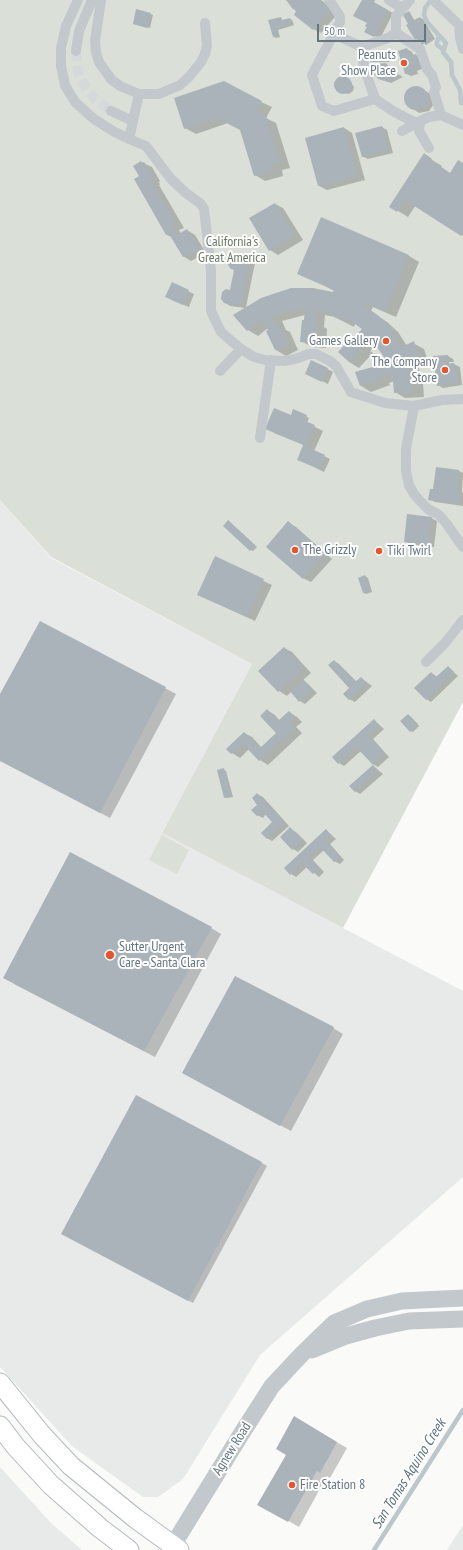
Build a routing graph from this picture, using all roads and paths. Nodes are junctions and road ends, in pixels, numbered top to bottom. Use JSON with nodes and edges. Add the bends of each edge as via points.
{"nodes":[{"id":1,"x":78,"y":0,"type":"edge"},
{"id":2,"x":92,"y":0,"type":"edge"},
{"id":3,"x":101,"y":0,"type":"edge"},
{"id":4,"x":329,"y":0,"type":"edge"},
{"id":5,"x":389,"y":0,"type":"edge"},
{"id":6,"x":410,"y":0,"type":"edge"},
{"id":7,"x":437,"y":3,"type":"edge"},
{"id":8,"x":402,"y":8,"type":"junction"},
{"id":9,"x":205,"y":23,"type":"dead end"},
{"id":10,"x":396,"y":33,"type":"junction"},
{"id":11,"x":334,"y":34,"type":"junction"},
{"id":12,"x":362,"y":47,"type":"junction"},
{"id":13,"x":463,"y":49,"type":"edge"},
{"id":14,"x":76,"y":50,"type":"tunnel mouth"},
{"id":15,"x":139,"y":94,"type":"junction"},
{"id":16,"x":375,"y":99,"type":"junction"},
{"id":17,"x":111,"y":111,"type":"tunnel mouth"},
{"id":18,"x":441,"y":116,"type":"junction"},
{"id":19,"x":133,"y":121,"type":"junction"},
{"id":20,"x":420,"y":121,"type":"junction"},
{"id":21,"x":463,"y":125,"type":"edge"},
{"id":22,"x":402,"y":131,"type":"dead end"},
{"id":23,"x":129,"y":138,"type":"junction"},
{"id":24,"x":429,"y":148,"type":"dead end"},
{"id":25,"x":241,"y":349,"type":"junction"},
{"id":26,"x":271,"y":360,"type":"junction"},
{"id":27,"x":220,"y":371,"type":"dead end"},
{"id":28,"x":463,"y":399,"type":"edge"},
{"id":29,"x":414,"y":406,"type":"junction"},
{"id":30,"x":260,"y":438,"type":"dead end"},
{"id":31,"x":463,"y":547,"type":"edge"},
{"id":32,"x":463,"y":620,"type":"edge"},
{"id":33,"x":426,"y":662,"type":"dead end"},
{"id":34,"x":463,"y":1298,"type":"edge"},
{"id":35,"x":463,"y":1319,"type":"edge"},
{"id":36,"x":302,"y":1354,"type":"junction"},
{"id":37,"x":0,"y":1383,"type":"edge"},
{"id":38,"x":0,"y":1426,"type":"edge"},
{"id":39,"x":174,"y":1548,"type":"edge"},
{"id":40,"x":129,"y":1550,"type":"edge"}],
"edges":[{"from":1,"to":23,"type":"street","via":[[66,26],[61,48],[60,66],[66,85],[86,113],[102,125]]},
{"from":2,"to":14,"type":"street","via":[[83,19]]},
{"from":3,"to":15,"type":"street","via":[[95,41],[99,62],[111,79]]},
{"from":4,"to":11,"type":"street","via":[[340,17]]},
{"from":5,"to":8,"type":"street"},
{"from":6,"to":8,"type":"street"},
{"from":7,"to":13,"type":"street","via":[[460,25]]},
{"from":8,"to":10,"type":"street","via":[[395,20]]},
{"from":9,"to":15,"type":"street","via":[[205,54],[189,77],[180,85],[159,94]]},
{"from":10,"to":12,"type":"street"},
{"from":10,"to":18,"type":"street","via":[[420,49],[436,87],[434,92]]},
{"from":11,"to":12,"type":"street"},
{"from":11,"to":16,"type":"street","via":[[312,75],[322,106],[334,111]]},
{"from":12,"to":16,"type":"street","via":[[364,67]]},
{"from":15,"to":19,"type":"street"},
{"from":16,"to":20,"type":"street","via":[[407,119]]},
{"from":17,"to":19,"type":"street"},
{"from":18,"to":20,"type":"street"},
{"from":18,"to":21,"type":"street"},
{"from":19,"to":23,"type":"street"},
{"from":20,"to":22,"type":"street"},
{"from":20,"to":24,"type":"street","via":[[420,131]]},
{"from":23,"to":25,"type":"street","via":[[146,146],[178,186],[202,204],[206,217],[211,270],[210,311],[221,332]]},
{"from":25,"to":26,"type":"street","via":[[254,357]]},
{"from":25,"to":27,"type":"street"},
{"from":26,"to":29,"type":"street","via":[[295,359],[316,354],[336,366],[348,389],[356,394],[384,404]]},
{"from":26,"to":30,"type":"street"},
{"from":28,"to":29,"type":"street"},
{"from":29,"to":31,"type":"street","via":[[406,449],[409,485],[421,502],[446,523]]},
{"from":32,"to":33,"type":"street"},
{"from":34,"to":36,"type":"street","name":"Agnew Road","via":[[402,1301],[367,1309],[334,1323]]},
{"from":35,"to":36,"type":"street","name":"Agnew Road","via":[[409,1321],[375,1328],[346,1336]]},
{"from":36,"to":39,"type":"street","name":"Agnew Road","via":[[272,1386]]},
{"from":37,"to":39,"type":"main road","via":[[71,1466]]},
{"from":38,"to":40,"type":"main road","via":[[51,1485]]}]}
